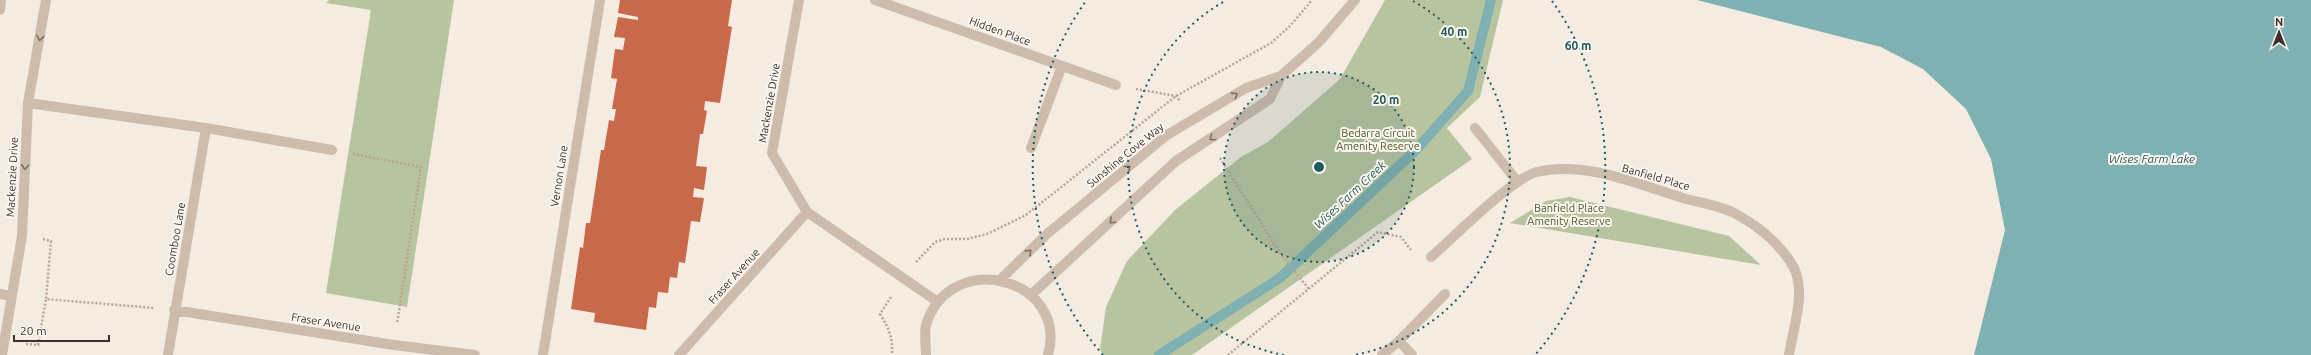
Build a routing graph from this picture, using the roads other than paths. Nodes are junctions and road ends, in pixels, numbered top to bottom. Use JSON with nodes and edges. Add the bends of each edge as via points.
{"nodes":[{"id":1,"x":1,"y":0,"type":"edge"},
{"id":2,"x":46,"y":0,"type":"edge"},
{"id":3,"x":600,"y":0,"type":"edge"},
{"id":4,"x":799,"y":0,"type":"edge"},
{"id":5,"x":876,"y":0,"type":"edge"},
{"id":6,"x":1355,"y":0,"type":"edge"},
{"id":7,"x":0,"y":10,"type":"edge"},
{"id":8,"x":1062,"y":66,"type":"junction"},
{"id":9,"x":1281,"y":76,"type":"junction"},
{"id":10,"x":1116,"y":85,"type":"dead end"},
{"id":11,"x":28,"y":103,"type":"junction"},
{"id":12,"x":206,"y":128,"type":"junction"},
{"id":13,"x":1475,"y":128,"type":"dead end"},
{"id":14,"x":1031,"y":148,"type":"dead end"},
{"id":15,"x":332,"y":150,"type":"road end"},
{"id":16,"x":1517,"y":182,"type":"junction"},
{"id":17,"x":807,"y":212,"type":"junction"},
{"id":18,"x":1431,"y":257,"type":"dead end"},
{"id":19,"x":1001,"y":279,"type":"junction"},
{"id":20,"x":0,"y":294,"type":"edge"},
{"id":21,"x":1445,"y":294,"type":"dead end"},
{"id":22,"x":1031,"y":295,"type":"junction"},
{"id":23,"x":11,"y":296,"type":"junction"},
{"id":24,"x":938,"y":302,"type":"junction"},
{"id":25,"x":174,"y":310,"type":"junction"},
{"id":26,"x":1399,"y":341,"type":"junction"},
{"id":27,"x":2,"y":355,"type":"edge"},
{"id":28,"x":168,"y":355,"type":"edge"},
{"id":29,"x":475,"y":355,"type":"edge"},
{"id":30,"x":542,"y":355,"type":"edge"},
{"id":31,"x":679,"y":355,"type":"edge"},
{"id":32,"x":926,"y":355,"type":"edge"},
{"id":33,"x":1048,"y":355,"type":"edge"},
{"id":34,"x":1382,"y":355,"type":"edge"},
{"id":35,"x":1412,"y":355,"type":"edge"},
{"id":36,"x":1789,"y":355,"type":"edge"}],
"edges":[{"from":1,"to":7,"type":"street"},
{"from":2,"to":11,"type":"street","name":"Mackenzie Drive","one_way":true},
{"from":3,"to":30,"type":"street","name":"Vernon Lane"},
{"from":4,"to":17,"type":"street","name":"Mackenzie Drive","via":[[772,153]]},
{"from":5,"to":8,"type":"street","name":"Hidden Place"},
{"from":6,"to":9,"type":"street","name":"Sunshine Cove Way","via":[[1319,42]]},
{"from":8,"to":10,"type":"street","name":"Hidden Place"},
{"from":8,"to":14,"type":"street"},
{"from":19,"to":9,"type":"street","name":"Sunshine Cove Way","one_way":true,"via":[[1047,234],[1167,136],[1246,88]]},
{"from":9,"to":22,"type":"street","name":"Sunshine Cove Way","one_way":true,"via":[[1270,99],[1176,161]]},
{"from":11,"to":12,"type":"street"},
{"from":11,"to":23,"type":"street","name":"Mackenzie Drive","one_way":true,"via":[[22,236]]},
{"from":12,"to":15,"type":"street"},
{"from":12,"to":25,"type":"street","name":"Coomboo Lane"},
{"from":13,"to":16,"type":"street"},
{"from":16,"to":18,"type":"street","name":"Banfield Place"},
{"from":16,"to":36,"type":"street","name":"Banfield Place","via":[[1535,172],[1562,168],[1591,171],[1734,213],[1780,247],[1793,267],[1800,288]]},
{"from":17,"to":24,"type":"street","name":"Mackenzie Drive"},
{"from":17,"to":31,"type":"street","name":"Fraser Avenue"},
{"from":19,"to":22,"type":"street"},
{"from":19,"to":24,"type":"street","via":[[969,280],[954,287]]},
{"from":20,"to":23,"type":"street"},
{"from":21,"to":26,"type":"street"},
{"from":22,"to":33,"type":"street","via":[[1044,313],[1050,334]]},
{"from":23,"to":27,"type":"street","name":"Mackenzie Drive"},
{"from":24,"to":32,"type":"street","via":[[926,325]]},
{"from":25,"to":28,"type":"street","name":"Coomboo Lane"},
{"from":25,"to":29,"type":"street","name":"Fraser Avenue","via":[[394,345]]},
{"from":26,"to":34,"type":"street"},
{"from":26,"to":35,"type":"street"}]}
